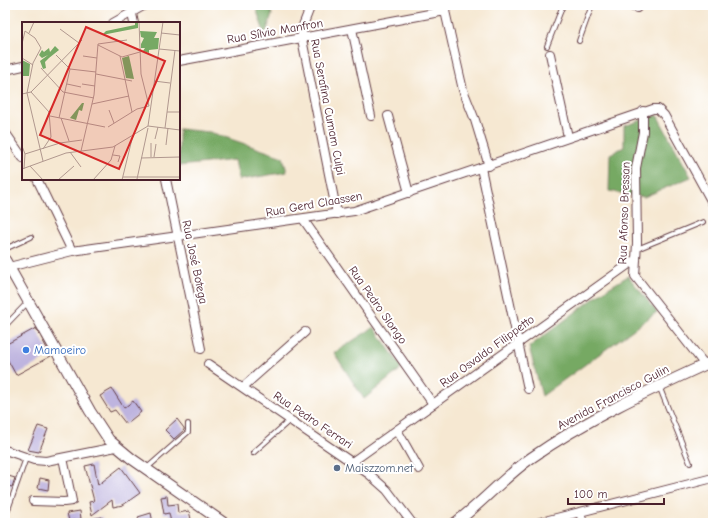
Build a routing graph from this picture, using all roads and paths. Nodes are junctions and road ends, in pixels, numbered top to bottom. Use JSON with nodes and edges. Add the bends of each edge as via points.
{"nodes":[{"id":1,"x":145,"y":5,"type":"edge"},
{"id":2,"x":311,"y":5,"type":"edge"},
{"id":3,"x":563,"y":5,"type":"edge"},
{"id":4,"x":592,"y":5,"type":"edge"},
{"id":5,"x":628,"y":5,"type":"edge"},
{"id":6,"x":446,"y":8,"type":"edge"},
{"id":7,"x":637,"y":8,"type":"dead end"},
{"id":8,"x":132,"y":14,"type":"junction"},
{"id":9,"x":115,"y":22,"type":"edge"},
{"id":10,"x":134,"y":22,"type":"edge"},
{"id":11,"x":352,"y":29,"type":"junction"},
{"id":12,"x":302,"y":39,"type":"junction"},
{"id":13,"x":579,"y":41,"type":"dead end"},
{"id":14,"x":547,"y":46,"type":"dead end"},
{"id":15,"x":550,"y":54,"type":"dead end"},
{"id":16,"x":180,"y":61,"type":"edge"},
{"id":17,"x":22,"y":66,"type":"edge"},
{"id":18,"x":5,"y":70,"type":"edge"},
{"id":19,"x":643,"y":111,"type":"junction"},
{"id":20,"x":371,"y":116,"type":"dead end"},
{"id":21,"x":388,"y":116,"type":"dead end"},
{"id":22,"x":5,"y":132,"type":"edge"},
{"id":23,"x":568,"y":138,"type":"junction"},
{"id":24,"x":22,"y":157,"type":"edge"},
{"id":25,"x":485,"y":167,"type":"junction"},
{"id":26,"x":37,"y":180,"type":"edge"},
{"id":27,"x":166,"y":180,"type":"edge"},
{"id":28,"x":409,"y":193,"type":"junction"},
{"id":29,"x":713,"y":204,"type":"edge"},
{"id":30,"x":337,"y":214,"type":"junction"},
{"id":31,"x":303,"y":219,"type":"junction"},
{"id":32,"x":703,"y":222,"type":"dead end"},
{"id":33,"x":178,"y":236,"type":"junction"},
{"id":34,"x":31,"y":237,"type":"dead end"},
{"id":35,"x":5,"y":249,"type":"edge"},
{"id":36,"x":637,"y":249,"type":"junction"},
{"id":37,"x":72,"y":250,"type":"junction"},
{"id":38,"x":636,"y":259,"type":"junction"},
{"id":39,"x":7,"y":263,"type":"edge"},
{"id":40,"x":29,"y":302,"type":"junction"},
{"id":41,"x":5,"y":326,"type":"edge"},
{"id":42,"x":305,"y":332,"type":"dead end"},
{"id":43,"x":518,"y":343,"type":"junction"},
{"id":44,"x":201,"y":349,"type":"dead end"},
{"id":45,"x":709,"y":363,"type":"edge"},
{"id":46,"x":208,"y":364,"type":"dead end"},
{"id":47,"x":658,"y":386,"type":"junction"},
{"id":48,"x":243,"y":387,"type":"junction"},
{"id":49,"x":528,"y":389,"type":"dead end"},
{"id":50,"x":433,"y":404,"type":"junction"},
{"id":51,"x":291,"y":420,"type":"junction"},
{"id":52,"x":188,"y":424,"type":"dead end"},
{"id":53,"x":397,"y":430,"type":"junction"},
{"id":54,"x":116,"y":447,"type":"junction"},
{"id":55,"x":5,"y":450,"type":"edge"},
{"id":56,"x":253,"y":453,"type":"dead end"},
{"id":57,"x":26,"y":458,"type":"junction"},
{"id":58,"x":62,"y":458,"type":"junction"},
{"id":59,"x":352,"y":462,"type":"junction"},
{"id":60,"x":690,"y":463,"type":"dead end"},
{"id":61,"x":146,"y":469,"type":"junction"},
{"id":62,"x":419,"y":469,"type":"dead end"},
{"id":63,"x":713,"y":478,"type":"edge"},
{"id":64,"x":33,"y":501,"type":"dead end"},
{"id":65,"x":7,"y":512,"type":"dead end"},
{"id":66,"x":580,"y":512,"type":"junction"},
{"id":67,"x":224,"y":523,"type":"edge"},
{"id":68,"x":412,"y":523,"type":"edge"},
{"id":69,"x":455,"y":523,"type":"edge"},
{"id":70,"x":537,"y":523,"type":"edge"},
{"id":71,"x":583,"y":523,"type":"edge"}],
"edges":[{"from":1,"to":8,"type":"street"},
{"from":2,"to":12,"type":"street","name":"Rua Serafina Cumam Culpi","via":[[302,28]]},
{"from":3,"to":14,"type":"lane"},
{"from":4,"to":13,"type":"lane"},
{"from":5,"to":7,"type":"street"},
{"from":6,"to":11,"type":"street","name":"Rua Sílvio Manfron"},
{"from":6,"to":25,"type":"street","via":[[463,90],[478,130]]},
{"from":8,"to":9,"type":"street"},
{"from":8,"to":10,"type":"street"},
{"from":11,"to":12,"type":"street","name":"Rua Sílvio Manfron"},
{"from":11,"to":20,"type":"street"},
{"from":12,"to":16,"type":"street","name":"Rua Sílvio Manfron"},
{"from":12,"to":30,"type":"street","name":"Rua Serafina Cumam Culpi"},
{"from":15,"to":23,"type":"street"},
{"from":17,"to":18,"type":"street"},
{"from":19,"to":23,"type":"street","name":"Rua Gerd Claassen"},
{"from":19,"to":29,"type":"street","name":"Rua Gerd Claassen","via":[[653,108],[662,112]]},
{"from":19,"to":36,"type":"street","name":"Rua Afonso Bressan","via":[[636,168]]},
{"from":21,"to":28,"type":"street"},
{"from":22,"to":24,"type":"street"},
{"from":23,"to":25,"type":"street","name":"Rua Gerd Claassen"},
{"from":25,"to":28,"type":"street","name":"Rua Gerd Claassen"},
{"from":25,"to":43,"type":"street"},
{"from":26,"to":37,"type":"street"},
{"from":27,"to":33,"type":"street","name":"Rua José Botega"},
{"from":28,"to":30,"type":"street","name":"Rua Gerd Claassen","via":[[362,209]]},
{"from":30,"to":31,"type":"street","name":"Rua Gerd Claassen"},
{"from":31,"to":33,"type":"street","name":"Rua Gerd Claassen"},
{"from":31,"to":50,"type":"street","name":"Rua Pedro Slongo"},
{"from":32,"to":36,"type":"lane"},
{"from":33,"to":37,"type":"street","name":"Rua Gerd Claassen"},
{"from":33,"to":44,"type":"street","name":"Rua José Botega"},
{"from":34,"to":35,"type":"lane"},
{"from":36,"to":38,"type":"street","name":"Rua Afonso Bressan"},
{"from":37,"to":39,"type":"street","name":"Rua Gerd Claassen"},
{"from":38,"to":43,"type":"street","name":"Rua Osvaldo Filippetto"},
{"from":38,"to":45,"type":"street","name":"Rua Afonso Bressan","via":[[635,271],[638,279]]},
{"from":39,"to":40,"type":"street"},
{"from":40,"to":41,"type":"lane"},
{"from":40,"to":54,"type":"street","via":[[97,422]]},
{"from":42,"to":48,"type":"street"},
{"from":43,"to":49,"type":"street"},
{"from":43,"to":50,"type":"street","name":"Rua Osvaldo Filippetto"},
{"from":45,"to":47,"type":"street","name":"Avenida Francisco Gulin"},
{"from":46,"to":48,"type":"street","name":"Rua Pedro Ferrari"},
{"from":47,"to":60,"type":"lane"},
{"from":47,"to":69,"type":"street","name":"Avenida Francisco Gulin","via":[[587,422],[552,444],[511,474]]},
{"from":48,"to":51,"type":"street","name":"Rua Pedro Ferrari"},
{"from":50,"to":53,"type":"street","name":"Rua Osvaldo Filippetto"},
{"from":51,"to":56,"type":"lane"},
{"from":51,"to":59,"type":"street","name":"Rua Pedro Ferrari"},
{"from":52,"to":61,"type":"lane","via":[[188,432]]},
{"from":53,"to":59,"type":"street","name":"Rua Osvaldo Filippetto"},
{"from":53,"to":62,"type":"street"},
{"from":54,"to":58,"type":"street"},
{"from":54,"to":61,"type":"street"},
{"from":55,"to":57,"type":"street"},
{"from":57,"to":58,"type":"street","via":[[46,461]]},
{"from":57,"to":65,"type":"lane"},
{"from":58,"to":64,"type":"street","via":[[72,500]]},
{"from":59,"to":68,"type":"street","name":"Rua Pedro Ferrari","via":[[387,490]]},
{"from":61,"to":67,"type":"street"},
{"from":63,"to":66,"type":"street"},
{"from":66,"to":70,"type":"street"},
{"from":66,"to":71,"type":"street"}]}
